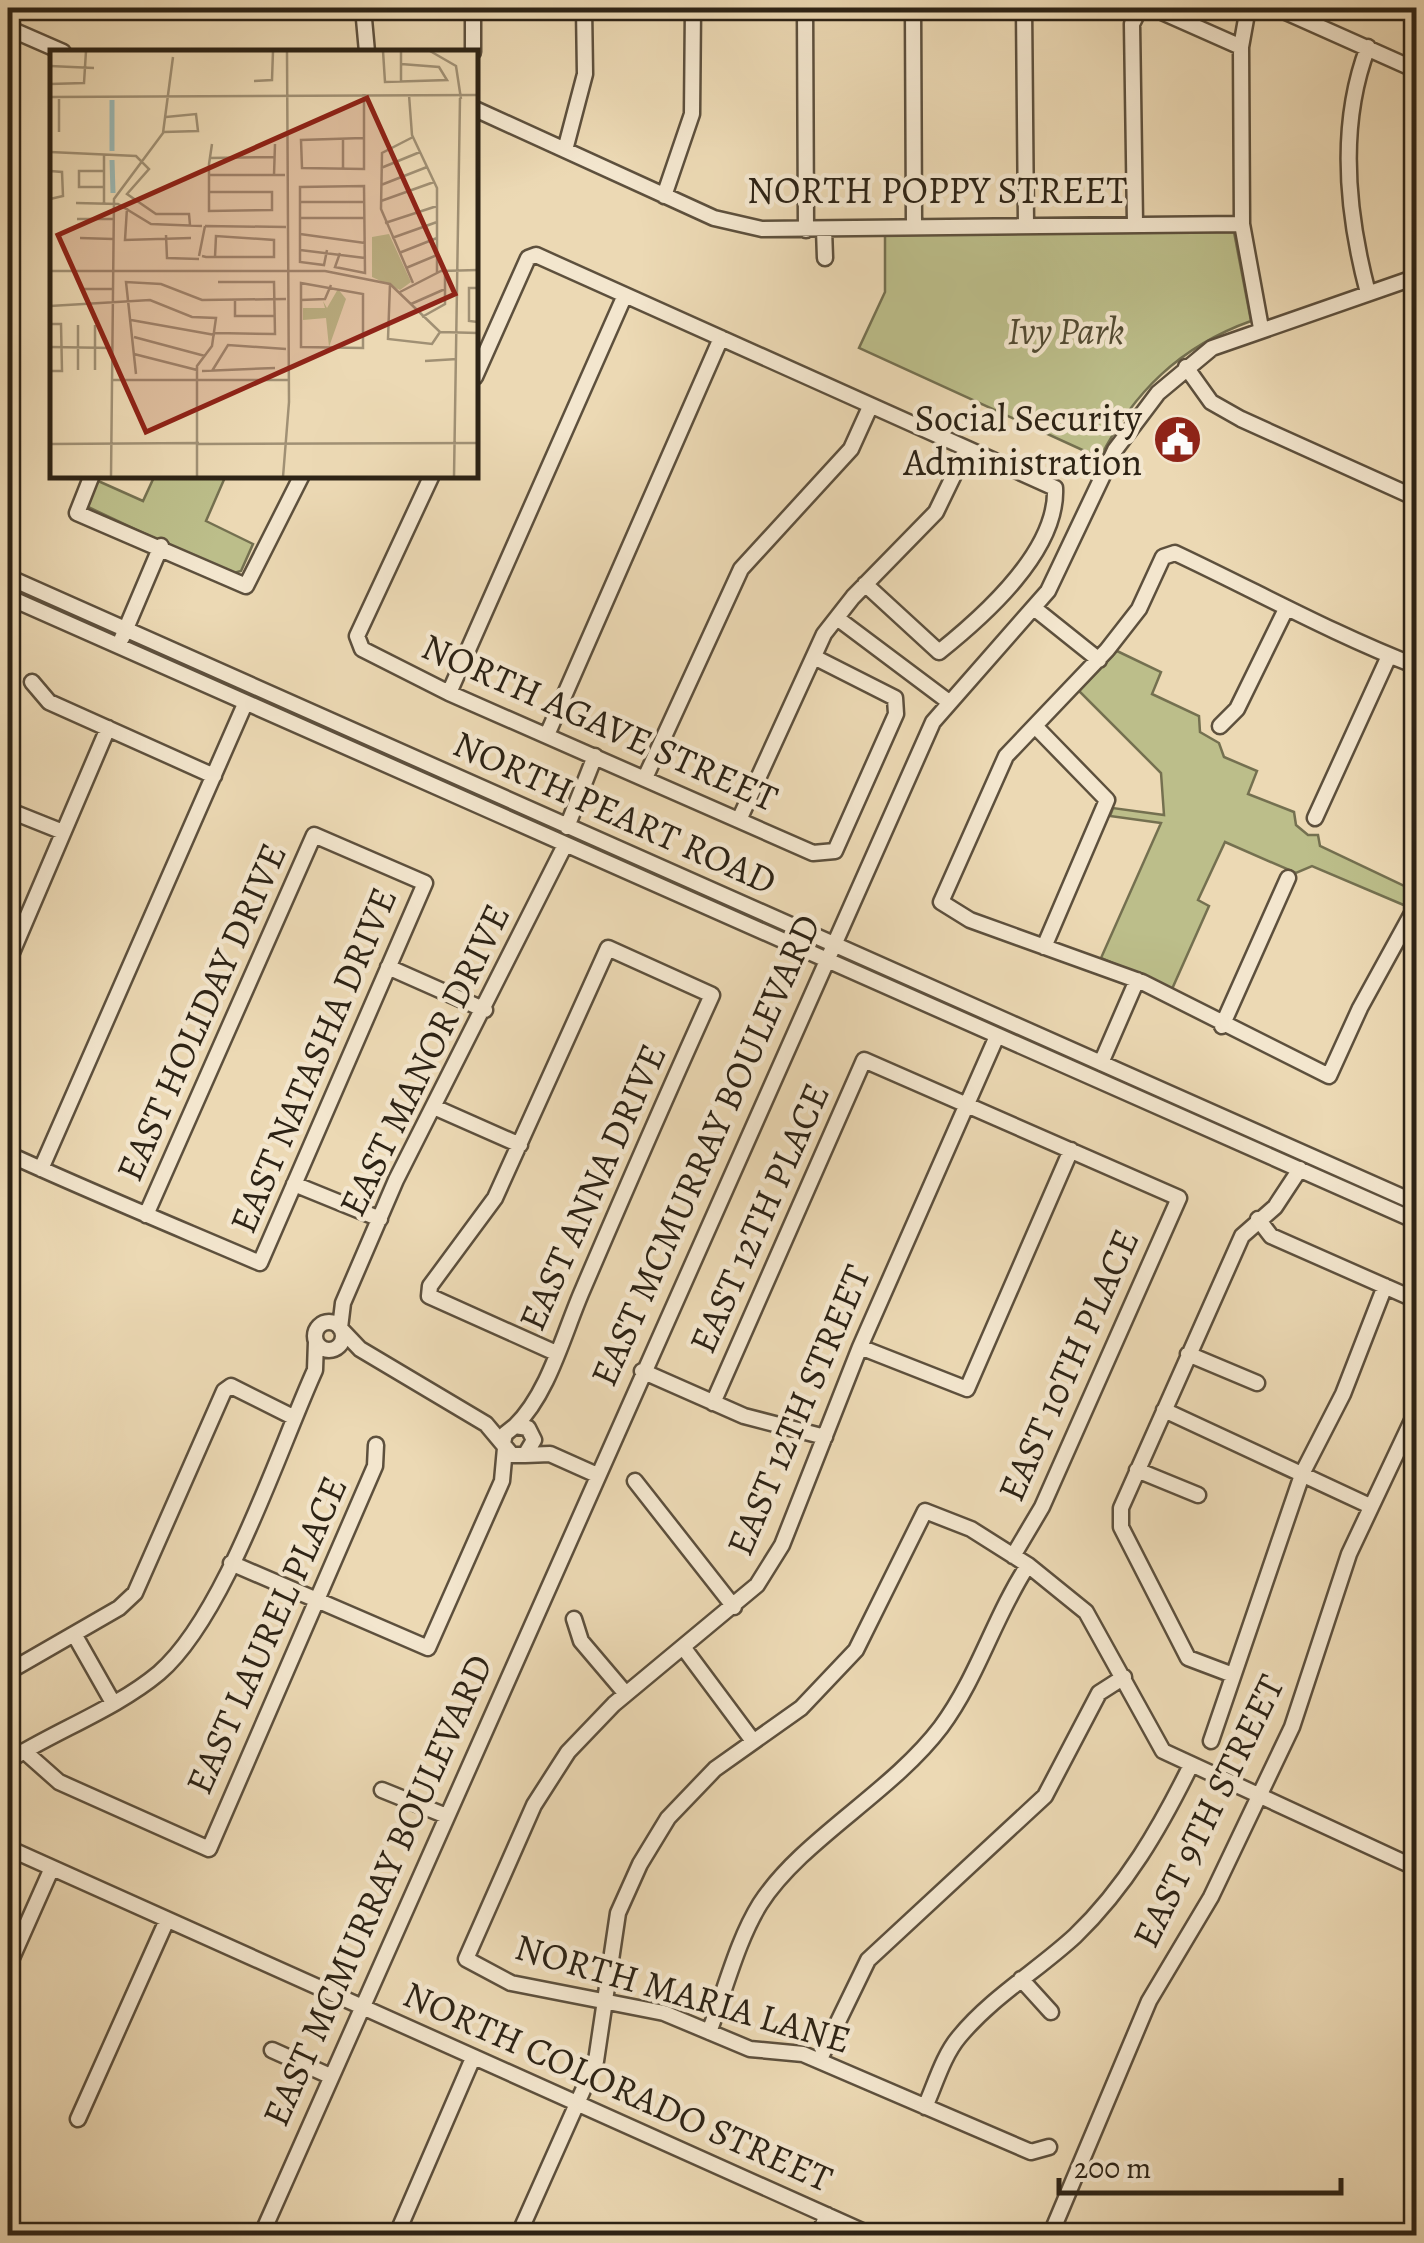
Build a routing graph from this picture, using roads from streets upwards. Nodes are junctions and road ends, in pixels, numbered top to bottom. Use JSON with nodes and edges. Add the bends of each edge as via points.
{"nodes":[{"id":1,"x":363,"y":8,"type":"edge"},
{"id":2,"x":473,"y":8,"type":"edge"},
{"id":3,"x":584,"y":8,"type":"edge"},
{"id":4,"x":694,"y":8,"type":"edge"},
{"id":5,"x":805,"y":8,"type":"edge"},
{"id":6,"x":914,"y":8,"type":"edge"},
{"id":7,"x":1024,"y":8,"type":"edge"},
{"id":8,"x":1140,"y":8,"type":"edge"},
{"id":9,"x":1153,"y":8,"type":"edge"},
{"id":10,"x":1248,"y":8,"type":"edge"},
{"id":11,"x":1277,"y":8,"type":"edge"},
{"id":12,"x":8,"y":28,"type":"edge"},
{"id":13,"x":1241,"y":47,"type":"junction"},
{"id":14,"x":1368,"y":47,"type":"junction"},
{"id":15,"x":58,"y":50,"type":"edge"},
{"id":16,"x":365,"y":50,"type":"edge"},
{"id":17,"x":473,"y":50,"type":"edge"},
{"id":18,"x":1416,"y":70,"type":"edge"},
{"id":19,"x":478,"y":111,"type":"edge"},
{"id":20,"x":564,"y":150,"type":"junction"},
{"id":21,"x":664,"y":196,"type":"junction"},
{"id":22,"x":1135,"y":223,"type":"junction"},
{"id":23,"x":1242,"y":224,"type":"junction"},
{"id":24,"x":914,"y":225,"type":"junction"},
{"id":25,"x":1026,"y":225,"type":"junction"},
{"id":26,"x":824,"y":229,"type":"junction"},
{"id":27,"x":806,"y":230,"type":"junction"},
{"id":28,"x":825,"y":258,"type":"dead end"},
{"id":29,"x":1416,"y":278,"type":"edge"},
{"id":30,"x":1368,"y":292,"type":"junction"},
{"id":31,"x":626,"y":295,"type":"junction"},
{"id":32,"x":1261,"y":328,"type":"junction"},
{"id":33,"x":720,"y":338,"type":"junction"},
{"id":34,"x":1186,"y":367,"type":"junction"},
{"id":35,"x":478,"y":370,"type":"edge"},
{"id":36,"x":870,"y":406,"type":"junction"},
{"id":37,"x":966,"y":450,"type":"junction"},
{"id":38,"x":91,"y":478,"type":"edge"},
{"id":39,"x":300,"y":478,"type":"edge"},
{"id":40,"x":431,"y":478,"type":"edge"},
{"id":41,"x":1416,"y":498,"type":"edge"},
{"id":42,"x":161,"y":546,"type":"junction"},
{"id":43,"x":8,"y":577,"type":"edge"},
{"id":44,"x":865,"y":584,"type":"junction"},
{"id":45,"x":8,"y":597,"type":"edge"},
{"id":46,"x":1034,"y":608,"type":"junction"},
{"id":47,"x":1286,"y":609,"type":"junction"},
{"id":48,"x":837,"y":618,"type":"junction"},
{"id":49,"x":125,"y":630,"type":"junction"},
{"id":50,"x":118,"y":647,"type":"junction"},
{"id":51,"x":814,"y":656,"type":"junction"},
{"id":52,"x":1389,"y":656,"type":"junction"},
{"id":53,"x":1099,"y":660,"type":"junction"},
{"id":54,"x":1416,"y":666,"type":"edge"},
{"id":55,"x":32,"y":682,"type":"dead end"},
{"id":56,"x":449,"y":692,"type":"junction"},
{"id":57,"x":948,"y":702,"type":"junction"},
{"id":58,"x":245,"y":704,"type":"junction"},
{"id":59,"x":1035,"y":726,"type":"junction"},
{"id":60,"x":1220,"y":726,"type":"dead end"},
{"id":61,"x":108,"y":728,"type":"junction"},
{"id":62,"x":547,"y":734,"type":"junction"},
{"id":63,"x":595,"y":756,"type":"junction"},
{"id":64,"x":214,"y":776,"type":"junction"},
{"id":65,"x":644,"y":778,"type":"junction"},
{"id":66,"x":8,"y":810,"type":"edge"},
{"id":67,"x":1315,"y":818,"type":"dead end"},
{"id":68,"x":738,"y":820,"type":"junction"},
{"id":69,"x":567,"y":827,"type":"junction"},
{"id":70,"x":63,"y":832,"type":"junction"},
{"id":71,"x":565,"y":845,"type":"junction"},
{"id":72,"x":1288,"y":878,"type":"dead end"},
{"id":73,"x":425,"y":883,"type":"joint"},
{"id":74,"x":1416,"y":906,"type":"edge"},
{"id":75,"x":832,"y":944,"type":"junction"},
{"id":76,"x":1044,"y":947,"type":"junction"},
{"id":77,"x":8,"y":960,"type":"edge"},
{"id":78,"x":825,"y":960,"type":"junction"},
{"id":79,"x":388,"y":967,"type":"junction"},
{"id":80,"x":1137,"y":980,"type":"junction"},
{"id":81,"x":485,"y":1010,"type":"junction"},
{"id":82,"x":1222,"y":1026,"type":"junction"},
{"id":83,"x":997,"y":1036,"type":"junction"},
{"id":84,"x":1101,"y":1063,"type":"junction"},
{"id":85,"x":967,"y":1105,"type":"junction"},
{"id":86,"x":434,"y":1107,"type":"junction"},
{"id":87,"x":520,"y":1145,"type":"junction"},
{"id":88,"x":1071,"y":1150,"type":"junction"},
{"id":89,"x":8,"y":1154,"type":"edge"},
{"id":90,"x":41,"y":1169,"type":"junction"},
{"id":91,"x":1300,"y":1170,"type":"junction"},
{"id":92,"x":294,"y":1184,"type":"junction"},
{"id":93,"x":1416,"y":1203,"type":"edge"},
{"id":94,"x":146,"y":1215,"type":"junction"},
{"id":95,"x":1258,"y":1218,"type":"junction"},
{"id":96,"x":380,"y":1219,"type":"junction"},
{"id":97,"x":1416,"y":1221,"type":"edge"},
{"id":98,"x":1385,"y":1286,"type":"junction"},
{"id":99,"x":1416,"y":1300,"type":"edge"},
{"id":100,"x":343,"y":1303,"type":"junction"},
{"id":101,"x":322,"y":1324,"type":"junction"},
{"id":102,"x":341,"y":1329,"type":"junction"},
{"id":103,"x":316,"y":1342,"type":"junction"},
{"id":104,"x":860,"y":1346,"type":"junction"},
{"id":105,"x":333,"y":1349,"type":"junction"},
{"id":106,"x":360,"y":1350,"type":"junction"},
{"id":107,"x":556,"y":1353,"type":"junction"},
{"id":108,"x":1188,"y":1354,"type":"junction"},
{"id":109,"x":315,"y":1370,"type":"junction"},
{"id":110,"x":642,"y":1372,"type":"junction"},
{"id":111,"x":1257,"y":1383,"type":"dead end"},
{"id":112,"x":713,"y":1403,"type":"junction"},
{"id":113,"x":532,"y":1406,"type":"junction"},
{"id":114,"x":1164,"y":1410,"type":"junction"},
{"id":115,"x":1416,"y":1412,"type":"edge"},
{"id":116,"x":293,"y":1417,"type":"junction"},
{"id":117,"x":486,"y":1424,"type":"junction"},
{"id":118,"x":513,"y":1426,"type":"junction"},
{"id":119,"x":532,"y":1434,"type":"junction"},
{"id":120,"x":825,"y":1437,"type":"junction"},
{"id":121,"x":376,"y":1445,"type":"dead end"},
{"id":122,"x":504,"y":1446,"type":"junction"},
{"id":123,"x":550,"y":1454,"type":"junction"},
{"id":124,"x":523,"y":1455,"type":"junction"},
{"id":125,"x":1138,"y":1470,"type":"junction"},
{"id":126,"x":597,"y":1475,"type":"junction"},
{"id":127,"x":1302,"y":1476,"type":"junction"},
{"id":128,"x":502,"y":1481,"type":"junction"},
{"id":129,"x":634,"y":1481,"type":"dead end"},
{"id":130,"x":1198,"y":1495,"type":"dead end"},
{"id":131,"x":1370,"y":1506,"type":"junction"},
{"id":132,"x":1012,"y":1556,"type":"junction"},
{"id":133,"x":230,"y":1563,"type":"junction"},
{"id":134,"x":1028,"y":1566,"type":"junction"},
{"id":135,"x":316,"y":1600,"type":"junction"},
{"id":136,"x":734,"y":1607,"type":"junction"},
{"id":137,"x":574,"y":1619,"type":"dead end"},
{"id":138,"x":74,"y":1634,"type":"junction"},
{"id":139,"x":683,"y":1647,"type":"junction"},
{"id":140,"x":8,"y":1672,"type":"edge"},
{"id":141,"x":1234,"y":1676,"type":"junction"},
{"id":142,"x":1124,"y":1677,"type":"junction"},
{"id":143,"x":626,"y":1694,"type":"junction"},
{"id":144,"x":112,"y":1701,"type":"junction"},
{"id":145,"x":753,"y":1741,"type":"junction"},
{"id":146,"x":1210,"y":1742,"type":"dead end"},
{"id":147,"x":24,"y":1751,"type":"junction"},
{"id":148,"x":8,"y":1762,"type":"edge"},
{"id":149,"x":1191,"y":1764,"type":"junction"},
{"id":150,"x":382,"y":1790,"type":"dead end"},
{"id":151,"x":1260,"y":1798,"type":"junction"},
{"id":152,"x":444,"y":1815,"type":"junction"},
{"id":153,"x":8,"y":1848,"type":"edge"},
{"id":154,"x":1416,"y":1868,"type":"edge"},
{"id":155,"x":51,"y":1870,"type":"junction"},
{"id":156,"x":168,"y":1920,"type":"junction"},
{"id":157,"x":466,"y":1959,"type":"joint"},
{"id":158,"x":8,"y":1967,"type":"edge"},
{"id":159,"x":1021,"y":1979,"type":"junction"},
{"id":160,"x":604,"y":2002,"type":"junction"},
{"id":161,"x":362,"y":2007,"type":"junction"},
{"id":162,"x":1052,"y":2012,"type":"dead end"},
{"id":163,"x":709,"y":2032,"type":"junction"},
{"id":164,"x":272,"y":2050,"type":"dead end"},
{"id":165,"x":473,"y":2058,"type":"junction"},
{"id":166,"x":819,"y":2060,"type":"junction"},
{"id":167,"x":330,"y":2076,"type":"junction"},
{"id":168,"x":578,"y":2103,"type":"junction"},
{"id":169,"x":925,"y":2106,"type":"junction"},
{"id":170,"x":78,"y":2119,"type":"dead end"},
{"id":171,"x":1049,"y":2147,"type":"dead end"},
{"id":172,"x":828,"y":2215,"type":"junction"},
{"id":173,"x":260,"y":2236,"type":"edge"},
{"id":174,"x":396,"y":2236,"type":"edge"},
{"id":175,"x":518,"y":2236,"type":"edge"},
{"id":176,"x":818,"y":2236,"type":"edge"},
{"id":177,"x":873,"y":2236,"type":"edge"},
{"id":178,"x":1050,"y":2236,"type":"edge"}],
"edges":[{"from":1,"to":16,"type":"street"},
{"from":2,"to":17,"type":"street"},
{"from":3,"to":20,"type":"street","via":[[586,74]]},
{"from":4,"to":21,"type":"street","via":[[692,114]]},
{"from":5,"to":27,"type":"street"},
{"from":6,"to":24,"type":"street"},
{"from":7,"to":25,"type":"street"},
{"from":8,"to":22,"type":"street","via":[[1132,24]]},
{"from":9,"to":13,"type":"street"},
{"from":10,"to":13,"type":"street"},
{"from":11,"to":14,"type":"street"},
{"from":12,"to":15,"type":"street"},
{"from":13,"to":23,"type":"street"},
{"from":14,"to":18,"type":"street"},
{"from":14,"to":30,"type":"street","via":[[1350,114],[1352,235]]},
{"from":19,"to":20,"type":"street","name":"NORTH POPPY STREET"},
{"from":20,"to":21,"type":"street","name":"NORTH POPPY STREET"},
{"from":21,"to":27,"type":"street","name":"NORTH POPPY STREET","via":[[714,218]]},
{"from":22,"to":23,"type":"street","name":"NORTH POPPY STREET"},
{"from":22,"to":25,"type":"street","name":"NORTH POPPY STREET"},
{"from":23,"to":32,"type":"street"},
{"from":24,"to":25,"type":"street","name":"NORTH POPPY STREET"},
{"from":24,"to":26,"type":"street","name":"NORTH POPPY STREET"},
{"from":26,"to":27,"type":"street","name":"NORTH POPPY STREET"},
{"from":26,"to":28,"type":"street"},
{"from":29,"to":30,"type":"street","name":"EAST MCMURRAY BOULEVARD"},
{"from":30,"to":32,"type":"street","name":"EAST MCMURRAY BOULEVARD"},
{"from":31,"to":33,"type":"street"},
{"from":31,"to":35,"type":"street","via":[[536,255],[528,258]]},
{"from":31,"to":56,"type":"street"},
{"from":32,"to":34,"type":"street","name":"EAST MCMURRAY BOULEVARD"},
{"from":33,"to":36,"type":"street"},
{"from":33,"to":62,"type":"street"},
{"from":34,"to":41,"type":"street","via":[[1211,402],[1226,411]]},
{"from":34,"to":46,"type":"street","name":"EAST MCMURRAY BOULEVARD","via":[[1115,450],[1073,544]]},
{"from":36,"to":37,"type":"street"},
{"from":36,"to":65,"type":"street","via":[[851,449],[741,569]]},
{"from":37,"to":44,"type":"street","via":[[936,512]]},
{"from":37,"to":44,"type":"street","via":[[1055,488],[1055,502],[1025,566],[940,652]]},
{"from":38,"to":42,"type":"street","via":[[76,513]]},
{"from":39,"to":42,"type":"street","via":[[246,586]]},
{"from":40,"to":56,"type":"street","name":"NORTH AGAVE STREET","via":[[357,636],[362,649]]},
{"from":42,"to":49,"type":"street"},
{"from":43,"to":49,"type":"street","name":"NORTH PEART ROAD"},
{"from":44,"to":48,"type":"street"},
{"from":45,"to":50,"type":"street","name":"NORTH PEART ROAD"},
{"from":46,"to":53,"type":"street"},
{"from":46,"to":57,"type":"street","name":"EAST MCMURRAY BOULEVARD"},
{"from":47,"to":52,"type":"street"},
{"from":47,"to":53,"type":"street","via":[[1175,552],[1163,557],[1139,609]]},
{"from":47,"to":60,"type":"street","via":[[1237,709]]},
{"from":48,"to":51,"type":"street"},
{"from":48,"to":57,"type":"street"},
{"from":49,"to":50,"type":"street"},
{"from":49,"to":69,"type":"street","name":"NORTH PEART ROAD"},
{"from":50,"to":58,"type":"street","name":"NORTH PEART ROAD"},
{"from":51,"to":68,"type":"street"},
{"from":51,"to":68,"type":"street","name":"NORTH AGAVE STREET","via":[[895,698],[896,714],[842,834],[834,851],[814,853]]},
{"from":52,"to":54,"type":"street"},
{"from":52,"to":67,"type":"street"},
{"from":53,"to":59,"type":"street"},
{"from":55,"to":61,"type":"street","via":[[48,702]]},
{"from":56,"to":62,"type":"street","name":"NORTH AGAVE STREET"},
{"from":57,"to":75,"type":"street","name":"EAST MCMURRAY BOULEVARD","via":[[909,768]]},
{"from":58,"to":64,"type":"street"},
{"from":58,"to":71,"type":"street","name":"NORTH PEART ROAD"},
{"from":59,"to":76,"type":"street","via":[[1107,800]]},
{"from":59,"to":76,"type":"street","via":[[1006,756],[942,902],[970,920]]},
{"from":61,"to":64,"type":"street"},
{"from":61,"to":70,"type":"street"},
{"from":62,"to":63,"type":"street","name":"NORTH AGAVE STREET"},
{"from":63,"to":65,"type":"street","name":"NORTH AGAVE STREET"},
{"from":63,"to":69,"type":"street"},
{"from":64,"to":90,"type":"street"},
{"from":65,"to":68,"type":"street","name":"NORTH AGAVE STREET"},
{"from":66,"to":70,"type":"street"},
{"from":69,"to":75,"type":"street","name":"NORTH PEART ROAD"},
{"from":70,"to":77,"type":"street"},
{"from":71,"to":78,"type":"street","name":"NORTH PEART ROAD"},
{"from":71,"to":81,"type":"street","name":"EAST MANOR DRIVE"},
{"from":72,"to":82,"type":"street"},
{"from":73,"to":79,"type":"street","name":"EAST NATASHA DRIVE"},
{"from":73,"to":94,"type":"street","name":"EAST HOLIDAY DRIVE","via":[[314,835]]},
{"from":74,"to":82,"type":"street","via":[[1330,1076]]},
{"from":75,"to":78,"type":"street","name":"EAST MCMURRAY BOULEVARD"},
{"from":75,"to":84,"type":"street","name":"NORTH PEART ROAD"},
{"from":76,"to":80,"type":"street"},
{"from":78,"to":83,"type":"street","name":"NORTH PEART ROAD"},
{"from":78,"to":110,"type":"street","name":"EAST MCMURRAY BOULEVARD"},
{"from":79,"to":81,"type":"street"},
{"from":79,"to":92,"type":"street","name":"EAST NATASHA DRIVE"},
{"from":80,"to":82,"type":"street"},
{"from":80,"to":84,"type":"street"},
{"from":81,"to":86,"type":"street","name":"EAST MANOR DRIVE"},
{"from":83,"to":85,"type":"street","name":"EAST 12TH STREET"},
{"from":83,"to":91,"type":"street","name":"NORTH PEART ROAD"},
{"from":84,"to":93,"type":"street","name":"NORTH PEART ROAD"},
{"from":85,"to":88,"type":"street"},
{"from":85,"to":104,"type":"street","name":"EAST 12TH STREET"},
{"from":85,"to":112,"type":"street","name":"EAST 12TH PLACE","via":[[864,1060]]},
{"from":86,"to":87,"type":"street"},
{"from":86,"to":96,"type":"street","name":"EAST MANOR DRIVE"},
{"from":87,"to":107,"type":"street","via":[[495,1198],[429,1296]]},
{"from":87,"to":107,"type":"street","name":"EAST ANNA DRIVE","via":[[608,948],[712,994]]},
{"from":88,"to":104,"type":"street","via":[[967,1389]]},
{"from":88,"to":132,"type":"street","name":"EAST 10TH PLACE","via":[[1179,1198],[1042,1507]]},
{"from":89,"to":90,"type":"street"},
{"from":90,"to":94,"type":"street"},
{"from":91,"to":95,"type":"street","via":[[1275,1207]]},
{"from":91,"to":97,"type":"street","name":"NORTH PEART ROAD"},
{"from":92,"to":94,"type":"street","name":"EAST NATASHA DRIVE","via":[[260,1263]]},
{"from":92,"to":96,"type":"street"},
{"from":95,"to":98,"type":"street","via":[[1272,1236]]},
{"from":95,"to":108,"type":"street","via":[[1242,1236]]},
{"from":96,"to":100,"type":"street","name":"EAST MANOR DRIVE"},
{"from":98,"to":99,"type":"street"},
{"from":98,"to":127,"type":"street"},
{"from":100,"to":101,"type":"street","name":"EAST MANOR DRIVE"},
{"from":100,"to":102,"type":"street","name":"EAST MANOR DRIVE"},
{"from":101,"to":102,"type":"street"},
{"from":101,"to":103,"type":"street"},
{"from":102,"to":105,"type":"street","via":[[341,1343]]},
{"from":102,"to":106,"type":"street"},
{"from":103,"to":105,"type":"street"},
{"from":103,"to":109,"type":"street"},
{"from":104,"to":120,"type":"street","name":"EAST 12TH STREET"},
{"from":105,"to":106,"type":"street"},
{"from":105,"to":109,"type":"street"},
{"from":106,"to":117,"type":"street"},
{"from":107,"to":113,"type":"street","name":"EAST ANNA DRIVE"},
{"from":108,"to":111,"type":"street"},
{"from":108,"to":114,"type":"street"},
{"from":109,"to":116,"type":"street"},
{"from":110,"to":112,"type":"street"},
{"from":110,"to":126,"type":"street","name":"EAST MCMURRAY BOULEVARD"},
{"from":112,"to":120,"type":"street"},
{"from":113,"to":118,"type":"street","name":"EAST ANNA DRIVE"},
{"from":113,"to":119,"type":"street","name":"EAST ANNA DRIVE"},
{"from":114,"to":125,"type":"street"},
{"from":114,"to":127,"type":"street"},
{"from":115,"to":131,"type":"street","name":"EAST 9TH STREET"},
{"from":116,"to":133,"type":"street"},
{"from":116,"to":138,"type":"street","via":[[230,1386],[224,1391],[135,1593]]},
{"from":117,"to":118,"type":"street"},
{"from":117,"to":122,"type":"street"},
{"from":118,"to":119,"type":"street"},
{"from":118,"to":122,"type":"street","name":"EAST ANNA DRIVE"},
{"from":119,"to":123,"type":"street"},
{"from":119,"to":124,"type":"street"},
{"from":120,"to":136,"type":"street","name":"EAST 12TH STREET","via":[[782,1545],[758,1586]]},
{"from":121,"to":135,"type":"street","name":"EAST LAUREL PLACE","via":[[376,1466]]},
{"from":122,"to":124,"type":"street"},
{"from":122,"to":128,"type":"street"},
{"from":123,"to":124,"type":"street"},
{"from":123,"to":126,"type":"street"},
{"from":124,"to":128,"type":"street"},
{"from":125,"to":130,"type":"street"},
{"from":125,"to":141,"type":"street","via":[[1120,1508],[1121,1526],[1188,1658]]},
{"from":126,"to":152,"type":"street","name":"EAST MCMURRAY BOULEVARD"},
{"from":127,"to":131,"type":"street"},
{"from":127,"to":141,"type":"street"},
{"from":128,"to":135,"type":"street","via":[[428,1648]]},
{"from":129,"to":136,"type":"street"},
{"from":131,"to":151,"type":"street","name":"EAST 9TH STREET"},
{"from":132,"to":134,"type":"street"},
{"from":132,"to":145,"type":"street","via":[[924,1511],[856,1650],[801,1708]]},
{"from":133,"to":135,"type":"street"},
{"from":133,"to":144,"type":"street","via":[[184,1649]]},
{"from":134,"to":142,"type":"street","via":[[1086,1612]]},
{"from":134,"to":163,"type":"street","via":[[970,1684],[938,1730],[759,1906]]},
{"from":135,"to":147,"type":"street","name":"EAST LAUREL PLACE","via":[[209,1849],[59,1782]]},
{"from":136,"to":139,"type":"street","name":"EAST 12TH STREET"},
{"from":137,"to":143,"type":"street","via":[[580,1641]]},
{"from":138,"to":140,"type":"street"},
{"from":138,"to":144,"type":"street"},
{"from":139,"to":143,"type":"street","name":"EAST 12TH STREET"},
{"from":139,"to":145,"type":"street"},
{"from":141,"to":146,"type":"street"},
{"from":142,"to":149,"type":"street","via":[[1163,1751]]},
{"from":142,"to":166,"type":"street","via":[[1099,1692],[1045,1796],[868,1960]]},
{"from":143,"to":157,"type":"street","name":"EAST 12TH STREET","via":[[568,1752],[534,1805]]},
{"from":144,"to":147,"type":"street"},
{"from":145,"to":160,"type":"street","via":[[668,1818],[640,1864],[618,1914]]},
{"from":147,"to":148,"type":"street"},
{"from":149,"to":151,"type":"street"},
{"from":149,"to":159,"type":"street","via":[[1126,1880],[1074,1936]]},
{"from":150,"to":152,"type":"street"},
{"from":151,"to":154,"type":"street"},
{"from":151,"to":178,"type":"street","name":"EAST 9TH STREET","via":[[1149,2001]]},
{"from":152,"to":161,"type":"street","name":"EAST MCMURRAY BOULEVARD"},
{"from":153,"to":155,"type":"street","name":"NORTH COLORADO STREET"},
{"from":155,"to":156,"type":"street","name":"NORTH COLORADO STREET"},
{"from":155,"to":158,"type":"street"},
{"from":156,"to":161,"type":"street","name":"NORTH COLORADO STREET"},
{"from":156,"to":170,"type":"street"},
{"from":157,"to":160,"type":"street","name":"NORTH MARIA LANE","via":[[511,1982]]},
{"from":159,"to":162,"type":"street"},
{"from":159,"to":169,"type":"street","via":[[956,2040]]},
{"from":160,"to":163,"type":"street","name":"NORTH MARIA LANE","via":[[664,2013]]},
{"from":160,"to":168,"type":"street","via":[[596,2061]]},
{"from":161,"to":165,"type":"street","name":"NORTH COLORADO STREET"},
{"from":161,"to":167,"type":"street","name":"EAST MCMURRAY BOULEVARD"},
{"from":163,"to":166,"type":"street","name":"NORTH MARIA LANE","via":[[750,2049]]},
{"from":164,"to":167,"type":"street"},
{"from":165,"to":168,"type":"street","name":"NORTH COLORADO STREET"},
{"from":165,"to":174,"type":"street"},
{"from":166,"to":169,"type":"street","name":"NORTH MARIA LANE"},
{"from":167,"to":173,"type":"street","name":"EAST MCMURRAY BOULEVARD"},
{"from":168,"to":172,"type":"street","name":"NORTH COLORADO STREET"},
{"from":168,"to":175,"type":"street"},
{"from":169,"to":171,"type":"street","name":"NORTH MARIA LANE","via":[[1031,2152]]},
{"from":172,"to":176,"type":"street"},
{"from":172,"to":177,"type":"street","name":"NORTH COLORADO STREET"}]}
